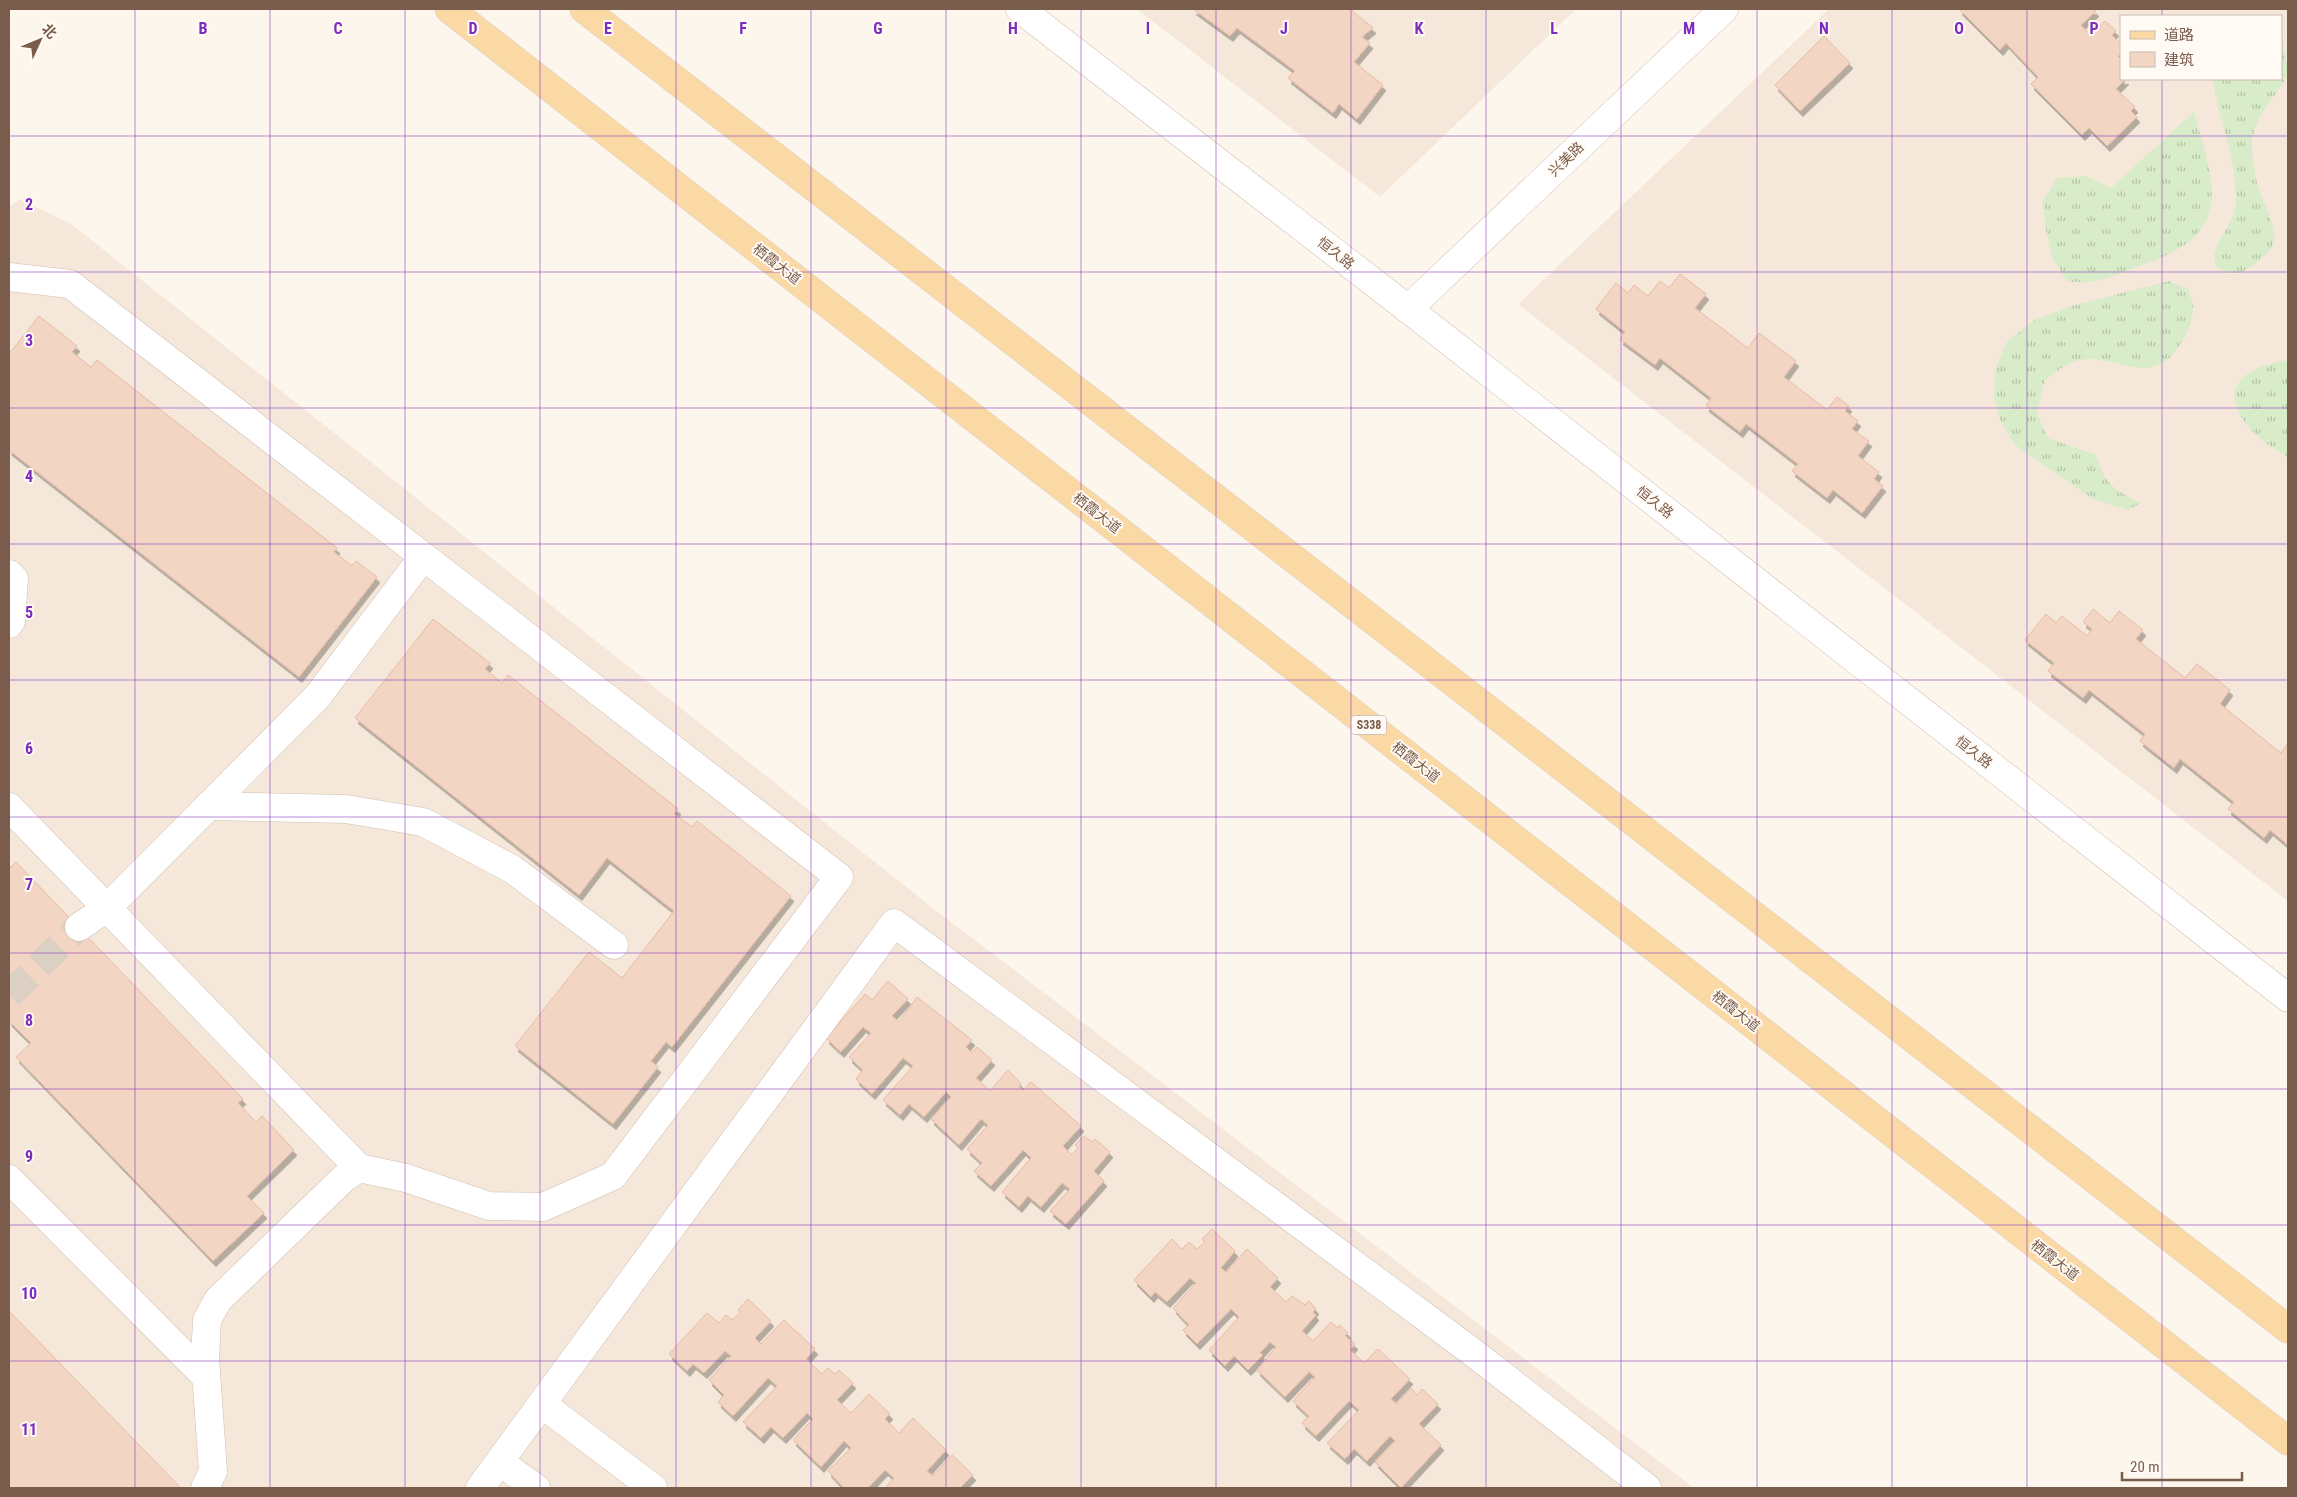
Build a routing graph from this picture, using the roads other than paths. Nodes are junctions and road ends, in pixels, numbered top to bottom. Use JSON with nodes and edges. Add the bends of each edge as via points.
{"nodes":[{"id":1,"x":449,"y":9,"type":"edge"},
{"id":2,"x":584,"y":9,"type":"edge"},
{"id":3,"x":1020,"y":9,"type":"edge"},
{"id":4,"x":1724,"y":9,"type":"edge"},
{"id":5,"x":9,"y":277,"type":"edge"},
{"id":6,"x":1408,"y":309,"type":"junction"},
{"id":7,"x":423,"y":557,"type":"junction"},
{"id":8,"x":9,"y":574,"type":"edge"},
{"id":9,"x":9,"y":624,"type":"edge"},
{"id":10,"x":208,"y":806,"type":"junction"},
{"id":11,"x":9,"y":807,"type":"edge"},
{"id":12,"x":106,"y":908,"type":"junction"},
{"id":13,"x":79,"y":927,"type":"tunnel mouth"},
{"id":14,"x":614,"y":945,"type":"dead end"},
{"id":15,"x":2288,"y":998,"type":"edge"},
{"id":16,"x":359,"y":1168,"type":"junction"},
{"id":17,"x":9,"y":1179,"type":"edge"},
{"id":18,"x":2288,"y":1329,"type":"edge"},
{"id":19,"x":206,"y":1377,"type":"junction"},
{"id":20,"x":542,"y":1404,"type":"junction"},
{"id":21,"x":2288,"y":1441,"type":"edge"},
{"id":22,"x":500,"y":1462,"type":"junction"},
{"id":23,"x":205,"y":1488,"type":"edge"},
{"id":24,"x":480,"y":1488,"type":"edge"},
{"id":25,"x":536,"y":1488,"type":"edge"},
{"id":26,"x":653,"y":1488,"type":"edge"},
{"id":27,"x":1647,"y":1488,"type":"edge"}],
"edges":[{"from":1,"to":21,"type":"main road","name":"栖霞大道","number":"S338"},
{"from":2,"to":18,"type":"main road"},
{"from":3,"to":6,"type":"street","name":"恒久路"},
{"from":4,"to":6,"type":"street","name":"兴美路"},
{"from":5,"to":7,"type":"street","via":[[70,284]]},
{"from":6,"to":15,"type":"street","name":"恒久路"},
{"from":7,"to":10,"type":"street","via":[[317,697]]},
{"from":7,"to":16,"type":"street","via":[[839,877],[614,1176],[543,1207],[489,1206],[406,1178]]},
{"from":8,"to":9,"type":"street","via":[[14,579]]},
{"from":10,"to":12,"type":"street"},
{"from":10,"to":14,"type":"street","via":[[346,809],[423,822],[512,869]]},
{"from":11,"to":12,"type":"street"},
{"from":12,"to":13,"type":"street"},
{"from":12,"to":16,"type":"street"},
{"from":16,"to":19,"type":"street","via":[[344,1178],[218,1300],[207,1320]]},
{"from":17,"to":19,"type":"street"},
{"from":19,"to":23,"type":"street","via":[[213,1472]]},
{"from":20,"to":22,"type":"street"},
{"from":20,"to":26,"type":"street"},
{"from":20,"to":27,"type":"street","via":[[894,923],[1471,1351]]},
{"from":22,"to":24,"type":"street"},
{"from":22,"to":25,"type":"street"}]}
